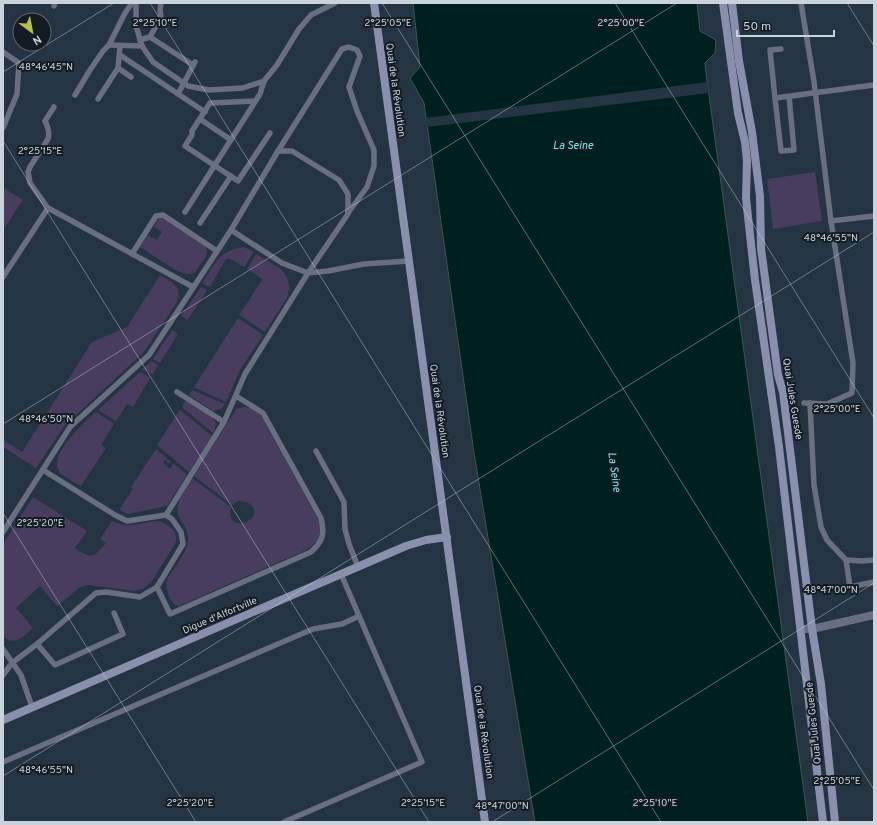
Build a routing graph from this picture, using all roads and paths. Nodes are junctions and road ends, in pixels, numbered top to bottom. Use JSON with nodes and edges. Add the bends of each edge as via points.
{"nodes":[{"id":1,"x":132,"y":3,"type":"edge"},
{"id":2,"x":136,"y":3,"type":"edge"},
{"id":3,"x":161,"y":3,"type":"edge"},
{"id":4,"x":336,"y":3,"type":"edge"},
{"id":5,"x":374,"y":3,"type":"edge"},
{"id":6,"x":723,"y":3,"type":"edge"},
{"id":7,"x":732,"y":3,"type":"edge"},
{"id":8,"x":801,"y":3,"type":"edge"},
{"id":9,"x":150,"y":37,"type":"junction"},
{"id":10,"x":141,"y":43,"type":"junction"},
{"id":11,"x":109,"y":46,"type":"junction"},
{"id":12,"x":120,"y":46,"type":"junction"},
{"id":13,"x":781,"y":49,"type":"dead end"},
{"id":14,"x":3,"y":52,"type":"edge"},
{"id":15,"x":120,"y":55,"type":"junction"},
{"id":16,"x":118,"y":68,"type":"junction"},
{"id":17,"x":131,"y":77,"type":"dead end"},
{"id":18,"x":264,"y":81,"type":"junction"},
{"id":19,"x":184,"y":83,"type":"junction"},
{"id":20,"x":874,"y":85,"type":"edge"},
{"id":21,"x":815,"y":93,"type":"junction"},
{"id":22,"x":178,"y":94,"type":"junction"},
{"id":23,"x":74,"y":95,"type":"dead end"},
{"id":24,"x":789,"y":96,"type":"junction"},
{"id":25,"x":775,"y":98,"type":"junction"},
{"id":26,"x":98,"y":99,"type":"dead end"},
{"id":27,"x":255,"y":102,"type":"junction"},
{"id":28,"x":54,"y":107,"type":"dead end"},
{"id":29,"x":205,"y":112,"type":"junction"},
{"id":30,"x":200,"y":119,"type":"junction"},
{"id":31,"x":3,"y":128,"type":"edge"},
{"id":32,"x":270,"y":133,"type":"dead end"},
{"id":33,"x":231,"y":140,"type":"junction"},
{"id":34,"x":278,"y":151,"type":"junction"},
{"id":35,"x":214,"y":165,"type":"junction"},
{"id":36,"x":230,"y":176,"type":"junction"},
{"id":37,"x":48,"y":208,"type":"junction"},
{"id":38,"x":185,"y":212,"type":"dead end"},
{"id":39,"x":348,"y":214,"type":"junction"},
{"id":40,"x":874,"y":216,"type":"edge"},
{"id":41,"x":831,"y":221,"type":"junction"},
{"id":42,"x":200,"y":223,"type":"dead end"},
{"id":43,"x":231,"y":230,"type":"junction"},
{"id":44,"x":217,"y":251,"type":"junction"},
{"id":45,"x":132,"y":254,"type":"junction"},
{"id":46,"x":408,"y":261,"type":"junction"},
{"id":47,"x":308,"y":273,"type":"junction"},
{"id":48,"x":3,"y":277,"type":"edge"},
{"id":49,"x":192,"y":287,"type":"junction"},
{"id":50,"x":177,"y":392,"type":"dead end"},
{"id":51,"x":236,"y":396,"type":"junction"},
{"id":52,"x":772,"y":402,"type":"junction"},
{"id":53,"x":785,"y":407,"type":"junction"},
{"id":54,"x":224,"y":422,"type":"junction"},
{"id":55,"x":316,"y":451,"type":"dead end"},
{"id":56,"x":43,"y":470,"type":"junction"},
{"id":57,"x":166,"y":515,"type":"junction"},
{"id":58,"x":3,"y":532,"type":"edge"},
{"id":59,"x":447,"y":536,"type":"junction"},
{"id":60,"x":846,"y":560,"type":"junction"},
{"id":61,"x":874,"y":560,"type":"edge"},
{"id":62,"x":358,"y":567,"type":"junction"},
{"id":63,"x":341,"y":574,"type":"junction"},
{"id":64,"x":874,"y":582,"type":"edge"},
{"id":65,"x":157,"y":587,"type":"junction"},
{"id":66,"x":114,"y":613,"type":"dead end"},
{"id":67,"x":874,"y":615,"type":"edge"},
{"id":68,"x":359,"y":616,"type":"junction"},
{"id":69,"x":801,"y":629,"type":"junction"},
{"id":70,"x":812,"y":629,"type":"junction"},
{"id":71,"x":37,"y":644,"type":"junction"},
{"id":72,"x":3,"y":649,"type":"edge"},
{"id":73,"x":12,"y":663,"type":"junction"},
{"id":74,"x":3,"y":675,"type":"edge"},
{"id":75,"x":32,"y":707,"type":"junction"},
{"id":76,"x":3,"y":720,"type":"edge"},
{"id":77,"x":3,"y":762,"type":"edge"},
{"id":78,"x":284,"y":822,"type":"edge"},
{"id":79,"x":486,"y":822,"type":"edge"},
{"id":80,"x":823,"y":822,"type":"edge"},
{"id":81,"x":835,"y":822,"type":"edge"}],
"edges":[{"from":1,"to":11,"type":"lane"},
{"from":2,"to":10,"type":"lane","via":[[136,26]]},
{"from":3,"to":9,"type":"lane","via":[[161,17]]},
{"from":4,"to":18,"type":"lane","via":[[311,15]]},
{"from":5,"to":46,"type":"main road","name":"Quai de la Révolution"},
{"from":6,"to":52,"type":"main road","name":"Quai Jules Guesde","via":[[738,113],[745,142],[746,198]]},
{"from":7,"to":53,"type":"main road","name":"Quai Jules Guesde","via":[[753,139],[760,196],[761,248],[778,375]]},
{"from":8,"to":21,"type":"lane"},
{"from":9,"to":10,"type":"lane"},
{"from":9,"to":19,"type":"lane","via":[[194,63]]},
{"from":10,"to":12,"type":"lane"},
{"from":10,"to":19,"type":"lane","via":[[153,62]]},
{"from":11,"to":12,"type":"lane"},
{"from":11,"to":23,"type":"lane"},
{"from":12,"to":15,"type":"lane"},
{"from":13,"to":25,"type":"lane","via":[[770,50]]},
{"from":14,"to":31,"type":"lane","via":[[19,62],[17,94]]},
{"from":15,"to":16,"type":"lane"},
{"from":15,"to":22,"type":"lane"},
{"from":16,"to":17,"type":"lane"},
{"from":16,"to":26,"type":"lane"},
{"from":18,"to":19,"type":"lane","via":[[243,88],[209,90]]},
{"from":18,"to":27,"type":"lane"},
{"from":19,"to":22,"type":"lane"},
{"from":20,"to":21,"type":"lane"},
{"from":21,"to":24,"type":"lane"},
{"from":21,"to":41,"type":"lane"},
{"from":22,"to":29,"type":"lane"},
{"from":24,"to":25,"type":"lane"},
{"from":24,"to":25,"type":"lane","via":[[794,150],[781,151]]},
{"from":27,"to":29,"type":"lane","via":[[210,103]]},
{"from":27,"to":33,"type":"lane"},
{"from":28,"to":37,"type":"lane","via":[[45,121],[48,139],[28,172],[30,183]]},
{"from":29,"to":30,"type":"lane"},
{"from":30,"to":33,"type":"lane"},
{"from":30,"to":35,"type":"lane","via":[[185,146]]},
{"from":32,"to":36,"type":"lane","via":[[238,181]]},
{"from":33,"to":35,"type":"lane"},
{"from":34,"to":39,"type":"lane","via":[[292,151],[339,180],[348,194]]},
{"from":34,"to":39,"type":"lane","via":[[342,49],[349,47],[356,50],[360,56],[349,87],[374,150],[374,166],[367,187]]},
{"from":34,"to":43,"type":"lane"},
{"from":35,"to":36,"type":"lane"},
{"from":35,"to":38,"type":"lane"},
{"from":36,"to":42,"type":"lane"},
{"from":37,"to":45,"type":"lane"},
{"from":37,"to":48,"type":"lane"},
{"from":39,"to":47,"type":"lane"},
{"from":40,"to":41,"type":"lane"},
{"from":41,"to":60,"type":"lane","via":[[853,363],[852,393],[827,404],[807,403],[814,485],[822,527],[827,540]]},
{"from":43,"to":44,"type":"lane"},
{"from":43,"to":47,"type":"lane","via":[[282,263]]},
{"from":44,"to":45,"type":"lane","via":[[163,215],[156,216]]},
{"from":44,"to":49,"type":"lane"},
{"from":45,"to":49,"type":"lane"},
{"from":46,"to":47,"type":"lane","via":[[364,264]]},
{"from":46,"to":59,"type":"main road","name":"Quai de la Révolution"},
{"from":47,"to":51,"type":"lane","via":[[245,374]]},
{"from":49,"to":56,"type":"lane","via":[[149,355],[70,427]]},
{"from":50,"to":54,"type":"lane"},
{"from":51,"to":54,"type":"lane"},
{"from":51,"to":65,"type":"lane","via":[[263,413],[321,518],[322,538],[311,552],[170,614]]},
{"from":52,"to":53,"type":"lane","via":[[777,407]]},
{"from":52,"to":69,"type":"main road","name":"Quai Jules Guesde"},
{"from":53,"to":70,"type":"main road","name":"Quai Jules Guesde"},
{"from":54,"to":57,"type":"lane"},
{"from":55,"to":62,"type":"lane","via":[[344,502],[347,537]]},
{"from":56,"to":57,"type":"lane","via":[[127,521]]},
{"from":56,"to":58,"type":"lane"},
{"from":57,"to":65,"type":"lane","via":[[181,532],[182,544]]},
{"from":59,"to":62,"type":"main road","name":"Digue d'Alfortville","via":[[413,543]]},
{"from":59,"to":79,"type":"main road","name":"Quai de la Révolution"},
{"from":60,"to":61,"type":"lane"},
{"from":60,"to":64,"type":"lane","via":[[850,587]]},
{"from":62,"to":63,"type":"main road","name":"Digue d'Alfortville"},
{"from":63,"to":68,"type":"lane"},
{"from":63,"to":75,"type":"main road","name":"Digue d'Alfortville"},
{"from":65,"to":71,"type":"lane","via":[[140,597],[106,592],[96,594]]},
{"from":66,"to":71,"type":"lane","via":[[123,634],[55,664]]},
{"from":67,"to":70,"type":"street"},
{"from":68,"to":77,"type":"lane","via":[[342,624],[313,629]]},
{"from":68,"to":78,"type":"lane","via":[[422,762]]},
{"from":69,"to":70,"type":"street"},
{"from":69,"to":80,"type":"main road","name":"Quai Jules Guesde"},
{"from":70,"to":81,"type":"main road","name":"Quai Jules Guesde","via":[[821,684]]},
{"from":71,"to":73,"type":"lane"},
{"from":72,"to":73,"type":"lane"},
{"from":73,"to":74,"type":"lane"},
{"from":73,"to":75,"type":"lane","via":[[21,675]]},
{"from":75,"to":76,"type":"main road","name":"Digue d'Alfortville"}]}
